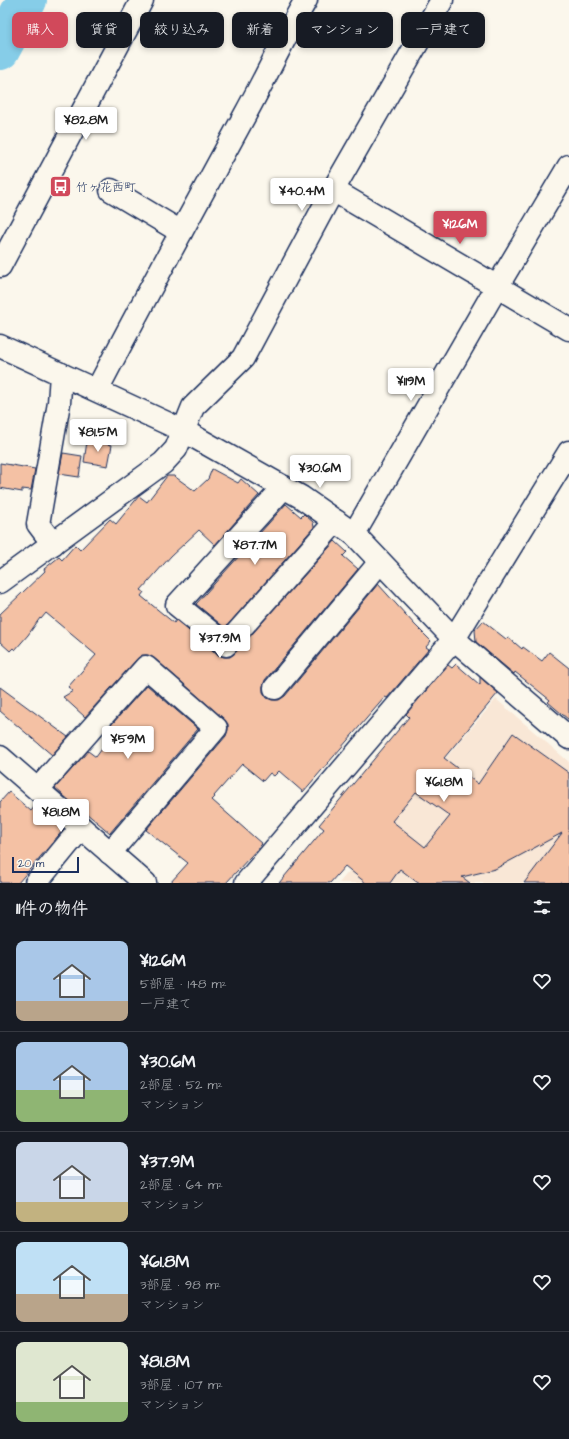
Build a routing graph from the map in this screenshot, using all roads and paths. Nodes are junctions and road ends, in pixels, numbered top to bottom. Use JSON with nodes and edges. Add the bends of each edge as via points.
{"nodes":[{"id":1,"x":142,"y":0,"type":"edge"},
{"id":2,"x":306,"y":0,"type":"edge"},
{"id":3,"x":442,"y":0,"type":"edge"},
{"id":4,"x":569,"y":166,"type":"edge"},
{"id":5,"x":111,"y":190,"type":"dead end"},
{"id":6,"x":333,"y":190,"type":"junction"},
{"id":7,"x":181,"y":232,"type":"junction"},
{"id":8,"x":0,"y":266,"type":"edge"},
{"id":9,"x":497,"y":286,"type":"junction"},
{"id":10,"x":569,"y":329,"type":"edge"},
{"id":11,"x":0,"y":346,"type":"edge"},
{"id":12,"x":60,"y":374,"type":"junction"},
{"id":13,"x":96,"y":390,"type":"junction"},
{"id":14,"x":184,"y":431,"type":"junction"},
{"id":15,"x":569,"y":452,"type":"edge"},
{"id":16,"x":284,"y":486,"type":"junction"},
{"id":17,"x":336,"y":521,"type":"junction"},
{"id":18,"x":354,"y":534,"type":"junction"},
{"id":19,"x":53,"y":544,"type":"junction"},
{"id":20,"x":380,"y":562,"type":"junction"},
{"id":21,"x":0,"y":582,"type":"edge"},
{"id":22,"x":454,"y":640,"type":"junction"},
{"id":23,"x":275,"y":688,"type":"dead end"},
{"id":24,"x":569,"y":738,"type":"edge"},
{"id":25,"x":4,"y":767,"type":"edge"},
{"id":26,"x":38,"y":789,"type":"junction"},
{"id":27,"x":81,"y":828,"type":"junction"},
{"id":28,"x":110,"y":852,"type":"junction"},
{"id":29,"x":36,"y":883,"type":"edge"},
{"id":30,"x":145,"y":883,"type":"edge"},
{"id":31,"x":246,"y":883,"type":"edge"}],
"edges":[{"from":1,"to":8,"type":"street"},
{"from":2,"to":7,"type":"street"},
{"from":3,"to":6,"type":"street"},
{"from":4,"to":9,"type":"street"},
{"from":5,"to":7,"type":"street"},
{"from":6,"to":9,"type":"street"},
{"from":6,"to":14,"type":"street","via":[[243,358],[193,407]]},
{"from":7,"to":13,"type":"street"},
{"from":9,"to":10,"type":"street"},
{"from":9,"to":18,"type":"street"},
{"from":11,"to":12,"type":"street"},
{"from":12,"to":13,"type":"street"},
{"from":12,"to":19,"type":"street","via":[[59,403],[38,524]]},
{"from":13,"to":14,"type":"street"},
{"from":14,"to":16,"type":"street"},
{"from":14,"to":19,"type":"street","via":[[176,449],[163,463]]},
{"from":15,"to":22,"type":"street"},
{"from":16,"to":17,"type":"street"},
{"from":16,"to":17,"type":"street","via":[[177,605],[226,645]]},
{"from":17,"to":18,"type":"street"},
{"from":18,"to":20,"type":"street"},
{"from":19,"to":21,"type":"street"},
{"from":20,"to":22,"type":"street"},
{"from":20,"to":23,"type":"street"},
{"from":22,"to":24,"type":"street"},
{"from":22,"to":31,"type":"street"},
{"from":25,"to":26,"type":"street"},
{"from":26,"to":27,"type":"street"},
{"from":26,"to":28,"type":"street","via":[[146,667],[216,728]]},
{"from":27,"to":28,"type":"street"},
{"from":27,"to":29,"type":"street"},
{"from":28,"to":30,"type":"street"}]}
